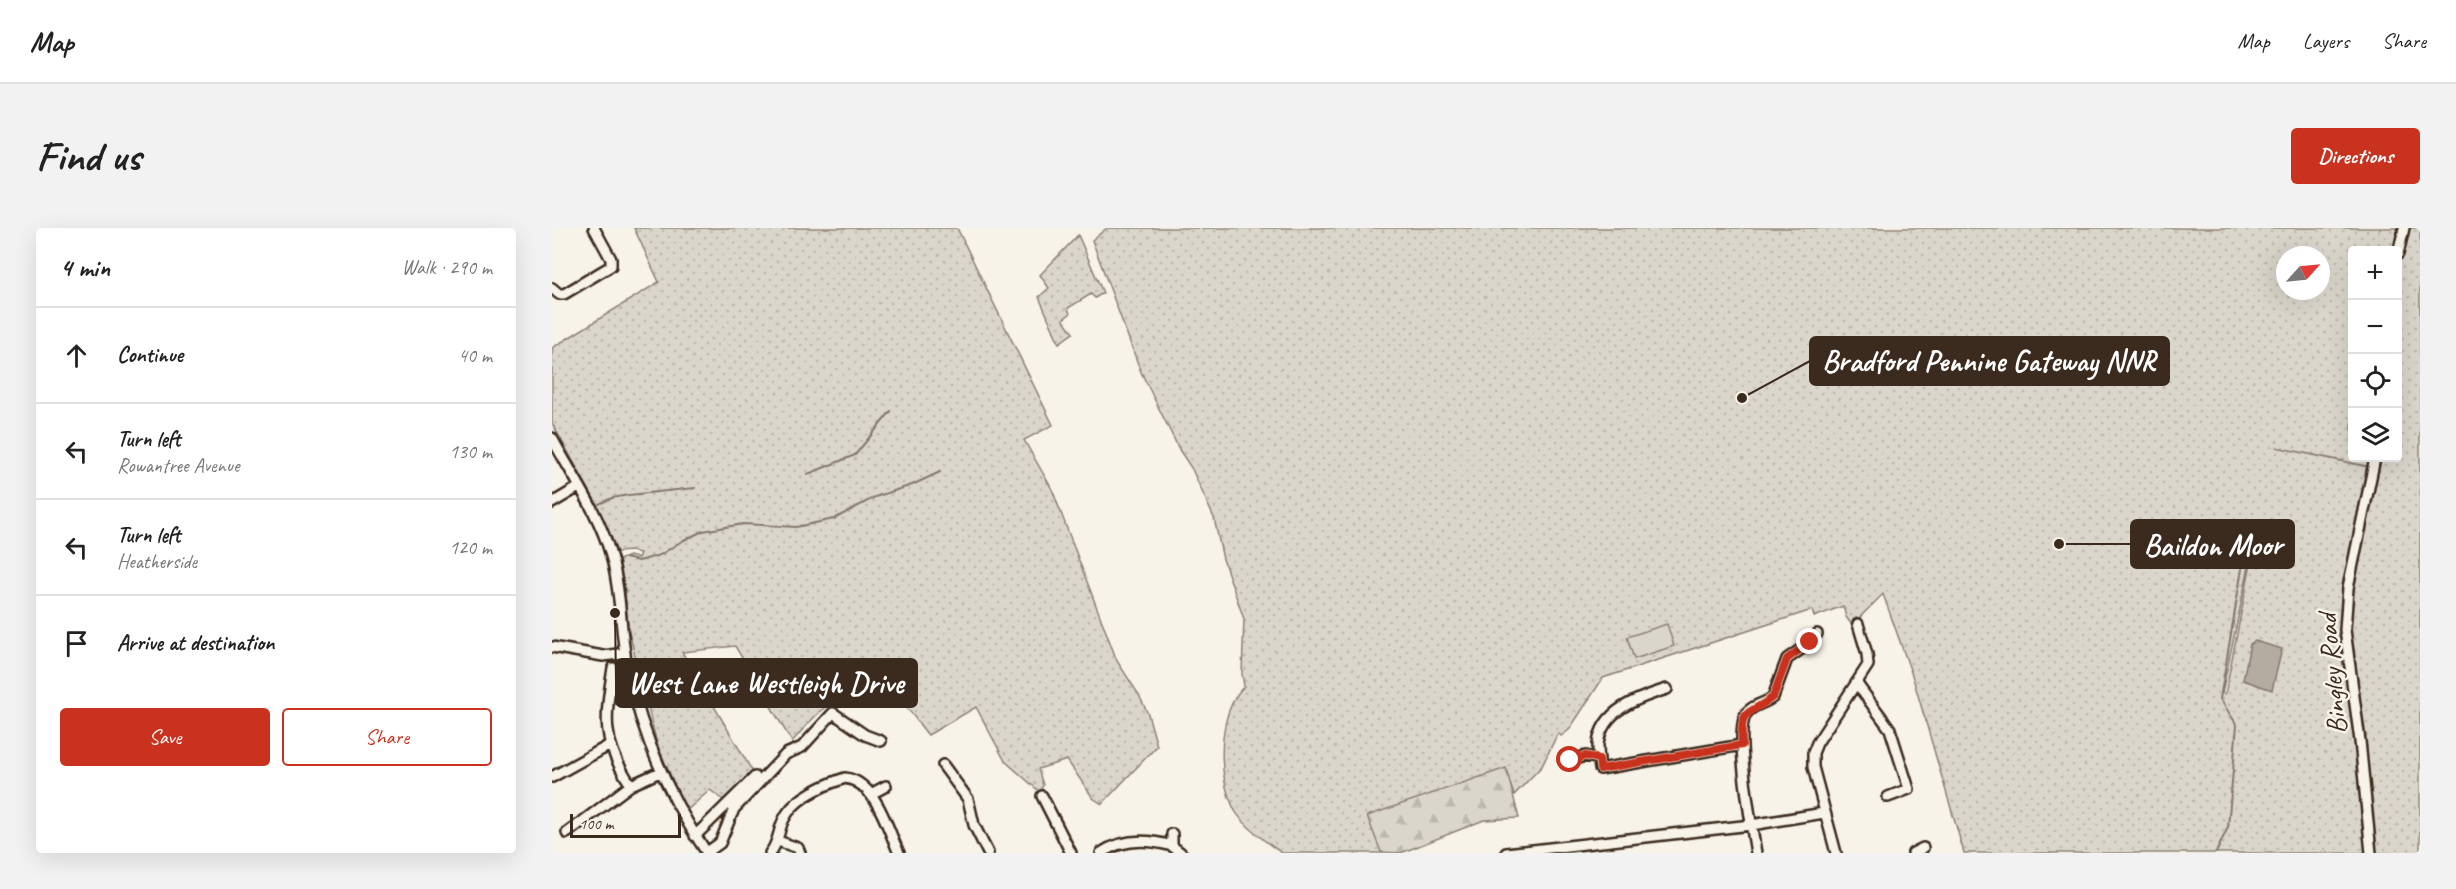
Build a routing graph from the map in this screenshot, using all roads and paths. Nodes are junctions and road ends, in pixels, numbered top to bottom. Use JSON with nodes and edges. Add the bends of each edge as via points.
{"nodes":[{"id":1,"x":594,"y":228,"type":"edge"},
{"id":2,"x":2404,"y":228,"type":"edge"},
{"id":3,"x":2399,"y":246,"type":"edge"},
{"id":4,"x":552,"y":288,"type":"edge"},
{"id":5,"x":552,"y":438,"type":"edge"},
{"id":6,"x":2374,"y":462,"type":"edge"},
{"id":7,"x":579,"y":487,"type":"junction"},
{"id":8,"x":552,"y":503,"type":"edge"},
{"id":9,"x":1858,"y":624,"type":"dead end"},
{"id":10,"x":1817,"y":634,"type":"dead end"},
{"id":11,"x":552,"y":647,"type":"edge"},
{"id":12,"x":626,"y":653,"type":"junction"},
{"id":13,"x":613,"y":668,"type":"dead end"},
{"id":14,"x":1857,"y":684,"type":"junction"},
{"id":15,"x":1667,"y":689,"type":"dead end"},
{"id":16,"x":841,"y":706,"type":"dead end"},
{"id":17,"x":833,"y":713,"type":"junction"},
{"id":18,"x":881,"y":741,"type":"dead end"},
{"id":19,"x":610,"y":745,"type":"junction"},
{"id":20,"x":1742,"y":745,"type":"junction"},
{"id":21,"x":1570,"y":760,"type":"dead end"},
{"id":22,"x":1599,"y":764,"type":"junction"},
{"id":23,"x":943,"y":765,"type":"dead end"},
{"id":24,"x":660,"y":772,"type":"junction"},
{"id":25,"x":552,"y":777,"type":"edge"},
{"id":26,"x":755,"y":777,"type":"dead end"},
{"id":27,"x":631,"y":784,"type":"junction"},
{"id":28,"x":886,"y":786,"type":"dead end"},
{"id":29,"x":1042,"y":796,"type":"dead end"},
{"id":30,"x":1888,"y":797,"type":"dead end"},
{"id":31,"x":873,"y":798,"type":"junction"},
{"id":32,"x":1824,"y":813,"type":"junction"},
{"id":33,"x":1752,"y":825,"type":"junction"},
{"id":34,"x":567,"y":833,"type":"dead end"},
{"id":35,"x":1172,"y":834,"type":"dead end"},
{"id":36,"x":695,"y":836,"type":"junction"},
{"id":37,"x":777,"y":841,"type":"junction"},
{"id":38,"x":1172,"y":846,"type":"junction"},
{"id":39,"x":1923,"y":848,"type":"dead end"},
{"id":40,"x":704,"y":852,"type":"edge"},
{"id":41,"x":1520,"y":852,"type":"edge"},
{"id":42,"x":770,"y":853,"type":"edge"},
{"id":43,"x":800,"y":853,"type":"edge"},
{"id":44,"x":899,"y":853,"type":"edge"},
{"id":45,"x":988,"y":853,"type":"edge"},
{"id":46,"x":1071,"y":853,"type":"edge"},
{"id":47,"x":1101,"y":853,"type":"edge"},
{"id":48,"x":1181,"y":853,"type":"edge"},
{"id":49,"x":1506,"y":853,"type":"edge"},
{"id":50,"x":1756,"y":853,"type":"edge"},
{"id":51,"x":1836,"y":853,"type":"edge"},
{"id":52,"x":1913,"y":853,"type":"edge"},
{"id":53,"x":2371,"y":853,"type":"edge"}],
"edges":[{"from":1,"to":4,"type":"street","via":[[611,266],[564,294]]},
{"from":2,"to":3,"type":"street"},
{"from":5,"to":7,"type":"street"},
{"from":6,"to":53,"type":"street","name":"Bingley Road","via":[[2348,588],[2346,630]]},
{"from":7,"to":8,"type":"street"},
{"from":7,"to":12,"type":"street","via":[[599,519],[611,557]]},
{"from":9,"to":14,"type":"street","via":[[1868,666]]},
{"from":10,"to":20,"type":"street","via":[[1787,659],[1773,697],[1745,716]]},
{"from":11,"to":12,"type":"street","via":[[603,656]]},
{"from":12,"to":24,"type":"street","via":[[646,735]]},
{"from":13,"to":19,"type":"street","via":[[606,710]]},
{"from":14,"to":30,"type":"street","via":[[1890,729],[1910,789]]},
{"from":14,"to":32,"type":"street","via":[[1813,753]]},
{"from":15,"to":22,"type":"street","via":[[1633,701],[1612,716],[1598,745]]},
{"from":16,"to":17,"type":"street"},
{"from":17,"to":18,"type":"street"},
{"from":17,"to":40,"type":"street","via":[[802,747],[786,754],[734,809],[720,843]]},
{"from":19,"to":25,"type":"street"},
{"from":19,"to":27,"type":"street"},
{"from":20,"to":22,"type":"street"},
{"from":20,"to":33,"type":"street"},
{"from":21,"to":22,"type":"street","via":[[1586,756]]},
{"from":23,"to":45,"type":"street","via":[[968,799],[974,825]]},
{"from":24,"to":27,"type":"street"},
{"from":24,"to":36,"type":"street"},
{"from":26,"to":36,"type":"street"},
{"from":27,"to":34,"type":"street"},
{"from":28,"to":31,"type":"street"},
{"from":29,"to":46,"type":"street"},
{"from":31,"to":37,"type":"street","via":[[856,781],[839,779],[798,801]]},
{"from":31,"to":44,"type":"street"},
{"from":32,"to":33,"type":"street"},
{"from":32,"to":51,"type":"street"},
{"from":33,"to":41,"type":"street"},
{"from":33,"to":50,"type":"street"},
{"from":35,"to":38,"type":"street"},
{"from":36,"to":40,"type":"street"},
{"from":37,"to":42,"type":"street"},
{"from":37,"to":43,"type":"street","via":[[798,848]]},
{"from":38,"to":47,"type":"street","via":[[1132,842]]},
{"from":38,"to":48,"type":"street"},
{"from":39,"to":52,"type":"street"},
{"from":41,"to":49,"type":"street"}]}
